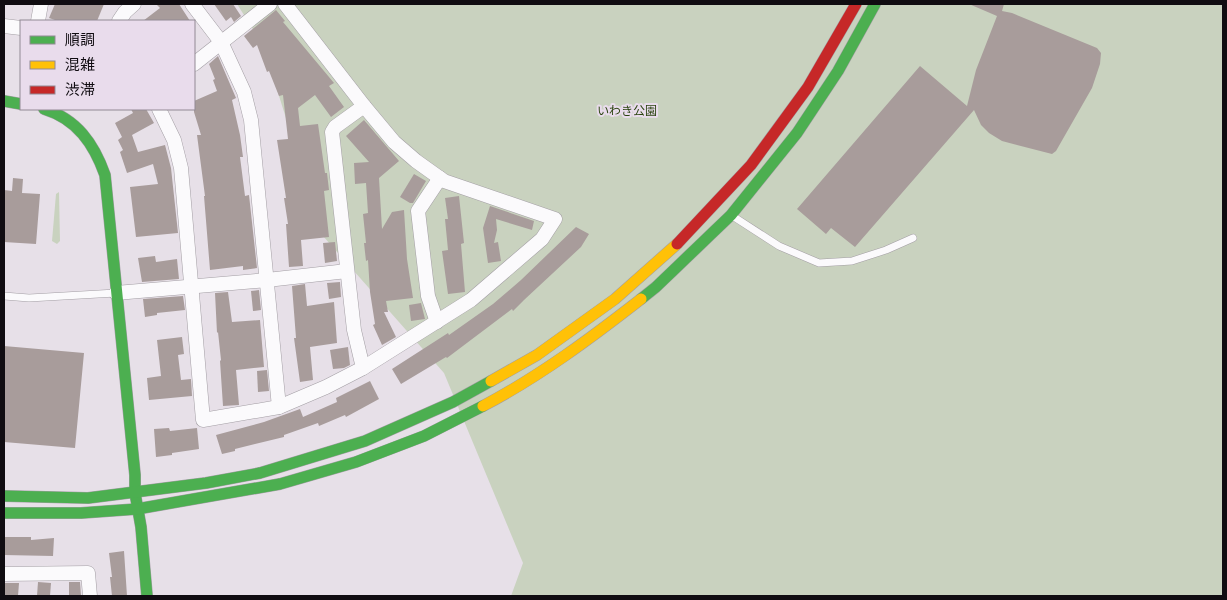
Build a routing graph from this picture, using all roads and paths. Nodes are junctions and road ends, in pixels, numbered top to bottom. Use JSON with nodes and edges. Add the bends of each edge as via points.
{"nodes":[{"id":1,"x":41,"y":4,"type":"edge"},
{"id":2,"x":134,"y":4,"type":"edge"},
{"id":3,"x":192,"y":4,"type":"edge"},
{"id":4,"x":270,"y":4,"type":"edge"},
{"id":5,"x":285,"y":4,"type":"edge"},
{"id":6,"x":856,"y":4,"type":"edge"},
{"id":7,"x":875,"y":4,"type":"edge"},
{"id":8,"x":38,"y":20,"type":"edge"},
{"id":9,"x":120,"y":20,"type":"edge"},
{"id":10,"x":4,"y":26,"type":"edge"},
{"id":11,"x":20,"y":28,"type":"edge"},
{"id":12,"x":221,"y":42,"type":"junction"},
{"id":13,"x":195,"y":63,"type":"edge"},
{"id":14,"x":4,"y":101,"type":"edge"},
{"id":15,"x":20,"y":104,"type":"edge"},
{"id":16,"x":364,"y":106,"type":"junction"},
{"id":17,"x":49,"y":110,"type":"edge"},
{"id":18,"x":159,"y":110,"type":"edge"},
{"id":19,"x":440,"y":178,"type":"junction"},
{"id":20,"x":717,"y":204,"type":"junction"},
{"id":21,"x":731,"y":215,"type":"junction"},
{"id":22,"x":913,"y":238,"type":"dead end"},
{"id":23,"x":347,"y":271,"type":"junction"},
{"id":24,"x":267,"y":280,"type":"junction"},
{"id":25,"x":192,"y":287,"type":"junction"},
{"id":26,"x":116,"y":294,"type":"junction"},
{"id":27,"x":4,"y":296,"type":"edge"},
{"id":28,"x":437,"y":322,"type":"junction"},
{"id":29,"x":363,"y":368,"type":"junction"},
{"id":30,"x":279,"y":407,"type":"junction"},
{"id":31,"x":135,"y":493,"type":"junction"},
{"id":32,"x":4,"y":496,"type":"edge"},
{"id":33,"x":137,"y":509,"type":"junction"},
{"id":34,"x":4,"y":513,"type":"edge"},
{"id":35,"x":4,"y":574,"type":"edge"},
{"id":36,"x":90,"y":596,"type":"edge"},
{"id":37,"x":147,"y":596,"type":"edge"}],
"edges":[{"from":1,"to":8,"type":"street"},
{"from":2,"to":9,"type":"street"},
{"from":3,"to":12,"type":"street"},
{"from":4,"to":12,"type":"street"},
{"from":5,"to":16,"type":"street"},
{"from":6,"to":20,"type":"street","via":[[780,130]]},
{"from":7,"to":21,"type":"street","via":[[838,71],[797,134]]},
{"from":10,"to":11,"type":"street"},
{"from":12,"to":13,"type":"street"},
{"from":12,"to":24,"type":"street","via":[[244,92],[251,120]]},
{"from":14,"to":15,"type":"street"},
{"from":16,"to":19,"type":"street","via":[[394,142]]},
{"from":16,"to":23,"type":"street","via":[[332,132]]},
{"from":17,"to":26,"type":"street","via":[[76,126],[96,151],[105,175]]},
{"from":18,"to":25,"type":"street","via":[[174,140],[182,168]]},
{"from":19,"to":28,"type":"street","via":[[418,211],[428,296]]},
{"from":19,"to":28,"type":"street","via":[[555,219],[542,239],[502,275]]},
{"from":20,"to":21,"type":"street"},
{"from":20,"to":31,"type":"street","via":[[662,259],[577,329],[449,406],[352,446],[273,470],[211,483]]},
{"from":21,"to":22,"type":"lane","via":[[779,246],[819,262],[852,261]]},
{"from":21,"to":33,"type":"street","via":[[656,287],[586,342],[506,394],[424,436],[356,462],[280,484]]},
{"from":23,"to":24,"type":"street"},
{"from":23,"to":29,"type":"street","via":[[354,330]]},
{"from":24,"to":25,"type":"street"},
{"from":24,"to":30,"type":"street"},
{"from":25,"to":26,"type":"street"},
{"from":25,"to":30,"type":"street","via":[[203,420]]},
{"from":26,"to":27,"type":"lane"},
{"from":26,"to":31,"type":"street"},
{"from":28,"to":29,"type":"street"},
{"from":29,"to":30,"type":"street","via":[[326,388]]},
{"from":31,"to":32,"type":"street","via":[[78,499]]},
{"from":31,"to":33,"type":"street"},
{"from":33,"to":34,"type":"street","via":[[81,514]]},
{"from":33,"to":37,"type":"street"},
{"from":35,"to":36,"type":"street","via":[[88,573]]}]}
